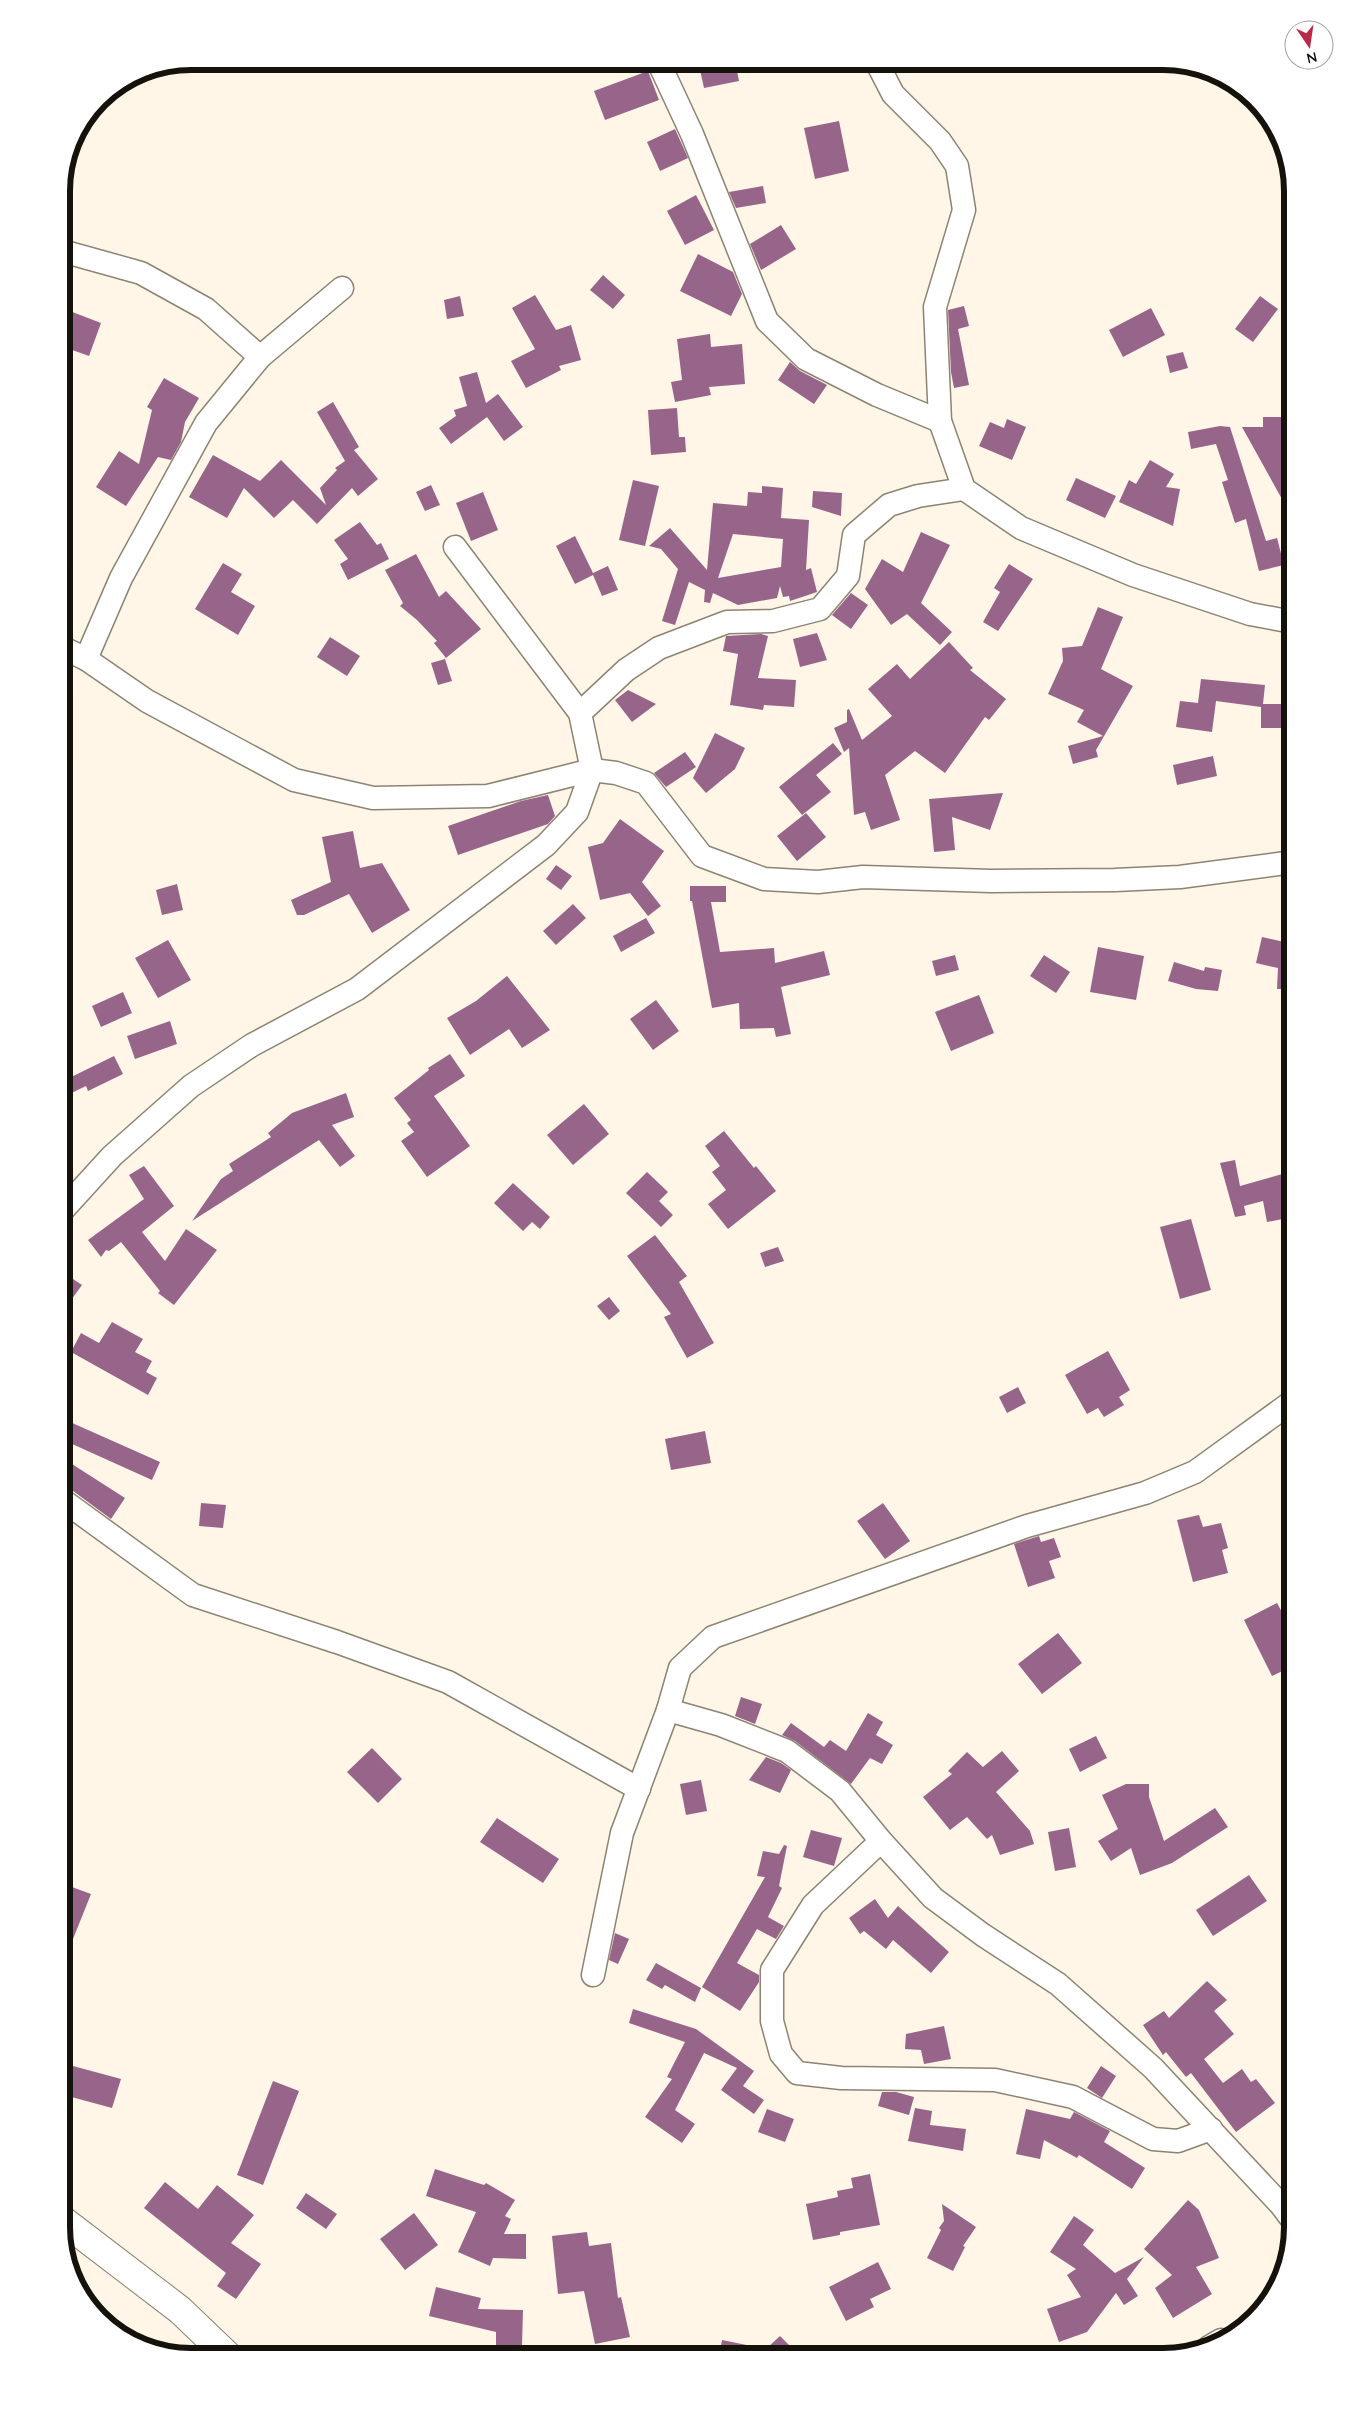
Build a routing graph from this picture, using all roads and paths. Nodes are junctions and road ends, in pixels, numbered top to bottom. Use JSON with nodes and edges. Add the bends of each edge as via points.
{"nodes":[{"id":1,"x":662,"y":70,"type":"edge"},
{"id":2,"x":880,"y":70,"type":"edge"},
{"id":3,"x":70,"y":253,"type":"edge"},
{"id":4,"x":342,"y":288,"type":"dead end"},
{"id":5,"x":260,"y":356,"type":"junction"},
{"id":6,"x":940,"y":421,"type":"junction"},
{"id":7,"x":964,"y":489,"type":"junction"},
{"id":8,"x":455,"y":547,"type":"dead end"},
{"id":9,"x":1284,"y":620,"type":"edge"},
{"id":10,"x":70,"y":651,"type":"edge"},
{"id":11,"x":86,"y":659,"type":"junction"},
{"id":12,"x":580,"y":713,"type":"junction"},
{"id":13,"x":592,"y":770,"type":"junction"},
{"id":14,"x":1284,"y":863,"type":"edge"},
{"id":15,"x":70,"y":1202,"type":"edge"},
{"id":16,"x":1284,"y":1408,"type":"edge"},
{"id":17,"x":70,"y":1505,"type":"edge"},
{"id":18,"x":668,"y":1710,"type":"junction"},
{"id":19,"x":639,"y":1789,"type":"junction"},
{"id":20,"x":881,"y":1841,"type":"junction"},
{"id":21,"x":593,"y":1975,"type":"dead end"},
{"id":22,"x":1211,"y":2130,"type":"junction"},
{"id":23,"x":1284,"y":2209,"type":"edge"},
{"id":24,"x":70,"y":2231,"type":"edge"},
{"id":25,"x":220,"y":2348,"type":"edge"}],
"edges":[{"from":1,"to":6,"type":"street","via":[[692,134],[767,321],[806,360]]},
{"from":2,"to":6,"type":"street","via":[[893,94],[940,142],[957,166],[964,210],[935,307]]},
{"from":3,"to":5,"type":"street","via":[[141,273],[206,309]]},
{"from":4,"to":5,"type":"street"},
{"from":5,"to":11,"type":"street","via":[[206,423],[121,578]]},
{"from":6,"to":7,"type":"street"},
{"from":7,"to":9,"type":"street","via":[[1021,528],[1133,575],[1250,614]]},
{"from":7,"to":12,"type":"street","via":[[918,496],[889,505],[854,535],[848,576],[820,609],[773,621],[727,622],[659,648],[626,670]]},
{"from":8,"to":12,"type":"street"},
{"from":10,"to":11,"type":"street"},
{"from":11,"to":13,"type":"street","via":[[147,701],[294,780],[373,798],[488,796]]},
{"from":12,"to":13,"type":"street"},
{"from":13,"to":14,"type":"street","via":[[616,773],[646,783],[702,856],[764,879],[818,882],[863,876],[1115,880],[1180,877]]},
{"from":13,"to":15,"type":"street","via":[[577,812],[546,845],[357,989],[252,1045],[191,1086],[112,1156]]},
{"from":16,"to":18,"type":"street","via":[[1195,1472],[1145,1493],[1027,1526],[713,1637],[680,1668]]},
{"from":17,"to":19,"type":"street","via":[[193,1595],[448,1682]]},
{"from":18,"to":19,"type":"street"},
{"from":18,"to":20,"type":"street","via":[[722,1725],[787,1751],[840,1791]]},
{"from":19,"to":21,"type":"street","via":[[622,1833]]},
{"from":20,"to":22,"type":"street","via":[[933,1898],[1073,1997],[1153,2068]]},
{"from":20,"to":22,"type":"street","via":[[813,1905],[772,1970],[772,2021],[781,2054],[797,2073],[841,2078],[995,2080],[1074,2096],[1153,2139],[1178,2141]]},
{"from":22,"to":23,"type":"street"},
{"from":24,"to":25,"type":"street","via":[[180,2310]]}]}
